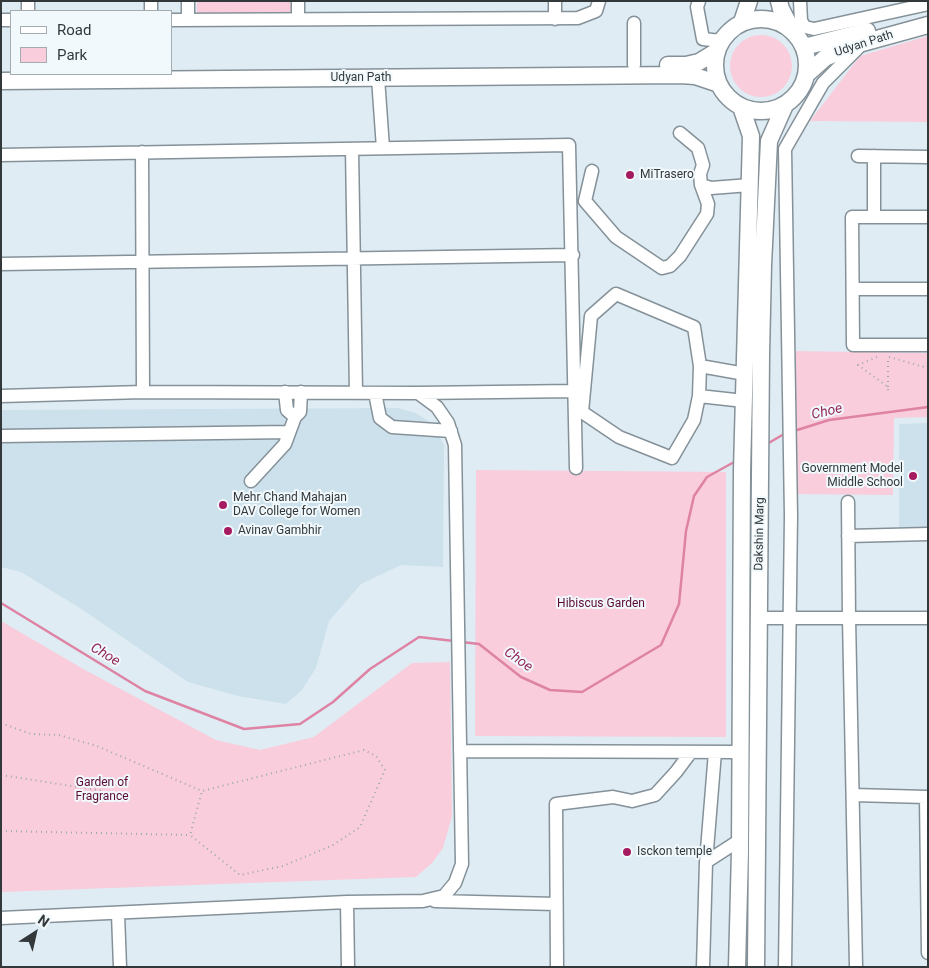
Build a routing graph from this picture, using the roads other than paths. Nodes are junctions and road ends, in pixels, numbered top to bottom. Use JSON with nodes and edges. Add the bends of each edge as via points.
{"nodes":[{"id":1,"x":188,"y":1,"type":"edge"},
{"id":2,"x":298,"y":1,"type":"edge"},
{"id":3,"x":555,"y":1,"type":"edge"},
{"id":4,"x":599,"y":1,"type":"edge"},
{"id":5,"x":699,"y":1,"type":"edge"},
{"id":6,"x":749,"y":1,"type":"edge"},
{"id":7,"x":780,"y":1,"type":"edge"},
{"id":8,"x":800,"y":1,"type":"edge"},
{"id":9,"x":928,"y":4,"type":"edge"},
{"id":10,"x":928,"y":16,"type":"edge"},
{"id":11,"x":298,"y":19,"type":"junction"},
{"id":12,"x":555,"y":19,"type":"junction"},
{"id":13,"x":172,"y":20,"type":"edge"},
{"id":14,"x":188,"y":20,"type":"junction"},
{"id":15,"x":742,"y":22,"type":"junction"},
{"id":16,"x":634,"y":24,"type":"dead end"},
{"id":17,"x":928,"y":25,"type":"edge"},
{"id":18,"x":792,"y":30,"type":"junction"},
{"id":19,"x":864,"y":42,"type":"junction"},
{"id":20,"x":719,"y":46,"type":"junction"},
{"id":21,"x":804,"y":47,"type":"junction"},
{"id":22,"x":634,"y":65,"type":"junction"},
{"id":23,"x":172,"y":69,"type":"edge"},
{"id":24,"x":806,"y":75,"type":"junction"},
{"id":25,"x":378,"y":78,"type":"junction"},
{"id":26,"x":1,"y":81,"type":"edge"},
{"id":27,"x":718,"y":84,"type":"junction"},
{"id":28,"x":785,"y":105,"type":"junction"},
{"id":29,"x":741,"y":107,"type":"junction"},
{"id":30,"x":680,"y":133,"type":"dead end"},
{"id":31,"x":352,"y":148,"type":"junction"},
{"id":32,"x":383,"y":148,"type":"junction"},
{"id":33,"x":142,"y":152,"type":"junction"},
{"id":34,"x":1,"y":155,"type":"edge"},
{"id":35,"x":858,"y":156,"type":"dead end"},
{"id":36,"x":874,"y":156,"type":"junction"},
{"id":37,"x":928,"y":157,"type":"edge"},
{"id":38,"x":592,"y":171,"type":"dead end"},
{"id":39,"x":750,"y":185,"type":"junction"},
{"id":40,"x":701,"y":186,"type":"junction"},
{"id":41,"x":928,"y":216,"type":"edge"},
{"id":42,"x":874,"y":217,"type":"junction"},
{"id":43,"x":572,"y":255,"type":"junction"},
{"id":44,"x":355,"y":258,"type":"junction"},
{"id":45,"x":143,"y":262,"type":"junction"},
{"id":46,"x":1,"y":264,"type":"edge"},
{"id":47,"x":928,"y":289,"type":"edge"},
{"id":48,"x":853,"y":290,"type":"junction"},
{"id":49,"x":928,"y":345,"type":"edge"},
{"id":50,"x":700,"y":366,"type":"junction"},
{"id":51,"x":744,"y":374,"type":"junction"},
{"id":52,"x":574,"y":391,"type":"junction"},
{"id":53,"x":143,"y":392,"type":"junction"},
{"id":54,"x":285,"y":392,"type":"junction"},
{"id":55,"x":301,"y":392,"type":"junction"},
{"id":56,"x":356,"y":393,"type":"junction"},
{"id":57,"x":375,"y":393,"type":"junction"},
{"id":58,"x":418,"y":393,"type":"junction"},
{"id":59,"x":1,"y":396,"type":"edge"},
{"id":60,"x":699,"y":396,"type":"junction"},
{"id":61,"x":744,"y":402,"type":"junction"},
{"id":62,"x":295,"y":417,"type":"junction"},
{"id":63,"x":450,"y":431,"type":"junction"},
{"id":64,"x":289,"y":432,"type":"junction"},
{"id":65,"x":1,"y":436,"type":"edge"},
{"id":66,"x":576,"y":468,"type":"dead end"},
{"id":67,"x":251,"y":481,"type":"dead end"},
{"id":68,"x":848,"y":502,"type":"dead end"},
{"id":69,"x":928,"y":534,"type":"edge"},
{"id":70,"x":848,"y":536,"type":"junction"},
{"id":71,"x":759,"y":618,"type":"junction"},
{"id":72,"x":789,"y":618,"type":"junction"},
{"id":73,"x":849,"y":618,"type":"junction"},
{"id":74,"x":928,"y":618,"type":"edge"},
{"id":75,"x":460,"y":751,"type":"junction"},
{"id":76,"x":690,"y":752,"type":"junction"},
{"id":77,"x":715,"y":752,"type":"junction"},
{"id":78,"x":740,"y":752,"type":"junction"},
{"id":79,"x":854,"y":795,"type":"junction"},
{"id":80,"x":740,"y":840,"type":"junction"},
{"id":81,"x":706,"y":862,"type":"junction"},
{"id":82,"x":423,"y":901,"type":"junction"},
{"id":83,"x":347,"y":902,"type":"junction"},
{"id":84,"x":556,"y":904,"type":"junction"},
{"id":85,"x":118,"y":914,"type":"junction"},
{"id":86,"x":1,"y":918,"type":"edge"},
{"id":87,"x":928,"y":953,"type":"edge"},
{"id":88,"x":120,"y":967,"type":"edge"},
{"id":89,"x":348,"y":967,"type":"edge"},
{"id":90,"x":556,"y":967,"type":"edge"},
{"id":91,"x":703,"y":967,"type":"edge"},
{"id":92,"x":736,"y":967,"type":"edge"},
{"id":93,"x":756,"y":967,"type":"edge"},
{"id":94,"x":784,"y":967,"type":"edge"},
{"id":95,"x":856,"y":967,"type":"edge"}],
"edges":[{"from":1,"to":14,"type":"street"},
{"from":2,"to":11,"type":"street"},
{"from":3,"to":12,"type":"street"},
{"from":4,"to":12,"type":"street","via":[[596,11],[578,18]]},
{"from":5,"to":20,"type":"street","via":[[697,7],[703,39]]},
{"from":6,"to":15,"type":"main road"},
{"from":7,"to":18,"type":"main road"},
{"from":8,"to":9,"type":"street","via":[[801,21],[805,27],[814,29]]},
{"from":10,"to":21,"type":"main road","name":"Udyan Path"},
{"from":11,"to":12,"type":"street"},
{"from":11,"to":14,"type":"street"},
{"from":13,"to":14,"type":"street"},
{"from":15,"to":18,"type":"main road","via":[[766,18]]},
{"from":15,"to":20,"type":"main road"},
{"from":16,"to":22,"type":"street"},
{"from":17,"to":19,"type":"main road","name":"Udyan Path"},
{"from":18,"to":21,"type":"main road"},
{"from":19,"to":24,"type":"main road","name":"Udyan Path","via":[[824,58]]},
{"from":19,"to":72,"type":"street","via":[[823,83],[786,149],[791,516]]},
{"from":20,"to":22,"type":"main road","name":"Udyan Path","via":[[699,62],[686,65]]},
{"from":20,"to":27,"type":"main road","via":[[715,56]]},
{"from":21,"to":24,"type":"main road"},
{"from":22,"to":23,"type":"main road","name":"Udyan Path"},
{"from":24,"to":28,"type":"main road","via":[[799,92]]},
{"from":25,"to":26,"type":"main road","name":"Udyan Path"},
{"from":25,"to":27,"type":"main road","name":"Udyan Path","via":[[680,75]]},
{"from":25,"to":32,"type":"street"},
{"from":27,"to":29,"type":"main road"},
{"from":28,"to":29,"type":"main road","via":[[757,111]]},
{"from":28,"to":71,"type":"main road","name":"Dakshin Marg","via":[[769,140],[761,354]]},
{"from":29,"to":39,"type":"main road","name":"Dakshin Marg","via":[[751,136]]},
{"from":30,"to":40,"type":"street","via":[[698,148],[703,165]]},
{"from":31,"to":32,"type":"street"},
{"from":31,"to":33,"type":"street"},
{"from":31,"to":44,"type":"street"},
{"from":32,"to":43,"type":"street","via":[[569,145]]},
{"from":33,"to":34,"type":"street"},
{"from":33,"to":45,"type":"street"},
{"from":35,"to":36,"type":"street"},
{"from":36,"to":37,"type":"street"},
{"from":36,"to":42,"type":"street"},
{"from":38,"to":40,"type":"street","via":[[586,201],[616,237],[662,268],[670,266],[680,256],[707,214],[708,204]]},
{"from":39,"to":40,"type":"street"},
{"from":39,"to":51,"type":"main road","name":"Dakshin Marg"},
{"from":41,"to":42,"type":"street"},
{"from":42,"to":48,"type":"street","via":[[852,218]]},
{"from":43,"to":44,"type":"street"},
{"from":43,"to":52,"type":"street"},
{"from":44,"to":45,"type":"street"},
{"from":44,"to":56,"type":"street"},
{"from":45,"to":46,"type":"street"},
{"from":45,"to":53,"type":"street"},
{"from":47,"to":48,"type":"street"},
{"from":48,"to":49,"type":"street","via":[[854,345]]},
{"from":50,"to":51,"type":"street"},
{"from":50,"to":60,"type":"street"},
{"from":50,"to":60,"type":"street","via":[[694,327],[616,294],[591,316],[582,412],[619,437],[672,458],[694,420]]},
{"from":51,"to":61,"type":"main road","name":"Dakshin Marg"},
{"from":52,"to":58,"type":"street"},
{"from":52,"to":66,"type":"street"},
{"from":53,"to":54,"type":"street"},
{"from":53,"to":59,"type":"street"},
{"from":54,"to":55,"type":"street"},
{"from":54,"to":62,"type":"street","via":[[287,410]]},
{"from":55,"to":56,"type":"street"},
{"from":55,"to":62,"type":"street","via":[[300,412]]},
{"from":56,"to":57,"type":"street"},
{"from":57,"to":58,"type":"street"},
{"from":57,"to":63,"type":"street","via":[[380,418],[392,427]]},
{"from":58,"to":63,"type":"street","via":[[437,407]]},
{"from":60,"to":61,"type":"street"},
{"from":61,"to":78,"type":"main road","name":"Dakshin Marg"},
{"from":62,"to":64,"type":"street"},
{"from":63,"to":75,"type":"street","via":[[455,445]]},
{"from":64,"to":65,"type":"street"},
{"from":64,"to":67,"type":"street","via":[[285,444]]},
{"from":68,"to":70,"type":"street"},
{"from":69,"to":70,"type":"street"},
{"from":70,"to":73,"type":"street"},
{"from":71,"to":72,"type":"street"},
{"from":71,"to":93,"type":"main road","name":"Dakshin Marg"},
{"from":72,"to":73,"type":"street"},
{"from":72,"to":94,"type":"street"},
{"from":73,"to":74,"type":"street"},
{"from":73,"to":79,"type":"street"},
{"from":75,"to":76,"type":"street"},
{"from":75,"to":82,"type":"street","via":[[462,864],[455,883],[444,896]]},
{"from":76,"to":77,"type":"street"},
{"from":76,"to":84,"type":"street","via":[[654,795],[632,801],[613,797],[556,804]]},
{"from":77,"to":78,"type":"street"},
{"from":77,"to":81,"type":"street"},
{"from":78,"to":80,"type":"main road","name":"Dakshin Marg"},
{"from":79,"to":87,"type":"street","via":[[926,797]]},
{"from":79,"to":95,"type":"street"},
{"from":80,"to":81,"type":"street"},
{"from":80,"to":92,"type":"main road","name":"Dakshin Marg"},
{"from":81,"to":91,"type":"street"},
{"from":82,"to":83,"type":"street"},
{"from":82,"to":84,"type":"street"},
{"from":83,"to":85,"type":"street"},
{"from":83,"to":89,"type":"street"},
{"from":84,"to":90,"type":"street"},
{"from":85,"to":86,"type":"street"},
{"from":85,"to":88,"type":"street"}]}
